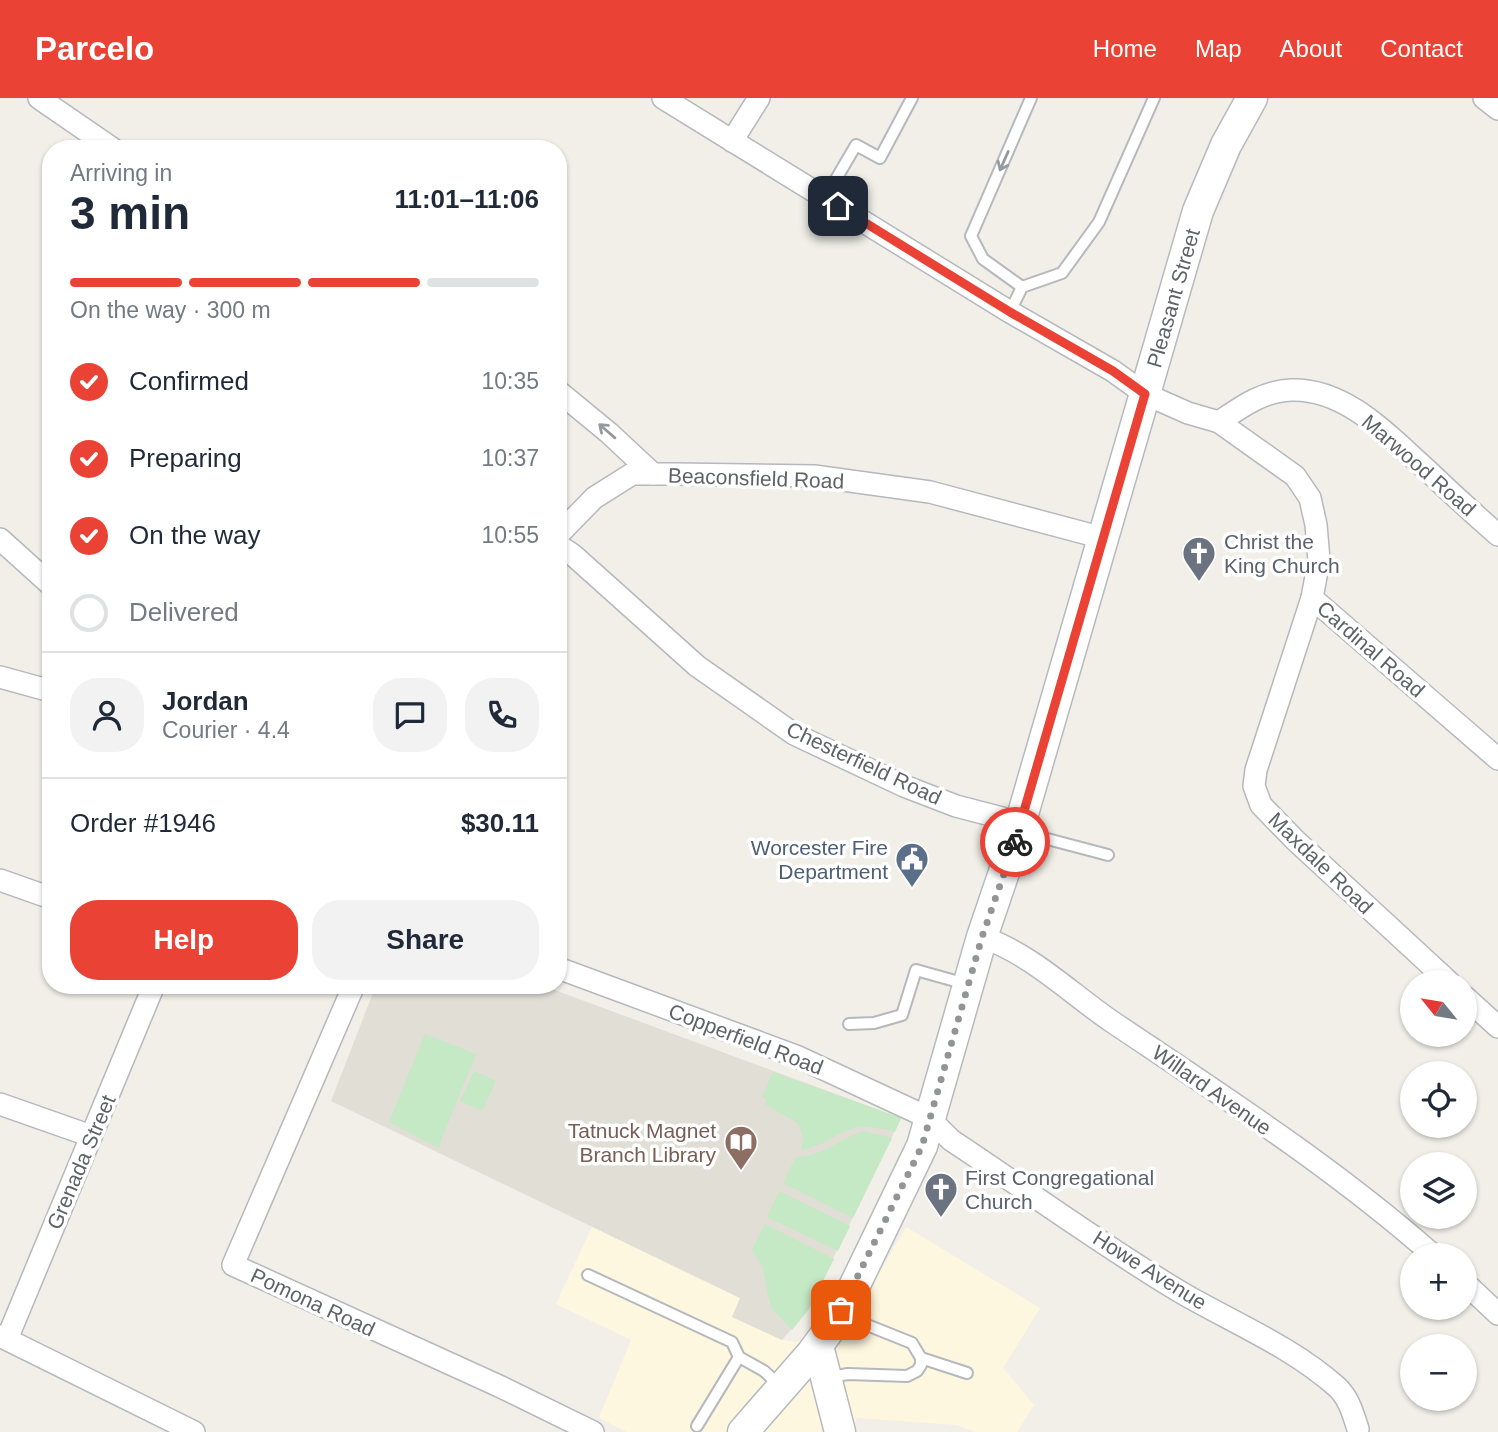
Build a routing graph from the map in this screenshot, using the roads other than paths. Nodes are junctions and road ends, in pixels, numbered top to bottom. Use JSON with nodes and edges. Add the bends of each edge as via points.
{"nodes":[{"id":1,"x":39,"y":98,"type":"edge"},
{"id":2,"x":663,"y":98,"type":"edge"},
{"id":3,"x":759,"y":98,"type":"edge"},
{"id":4,"x":912,"y":98,"type":"edge"},
{"id":5,"x":1031,"y":98,"type":"edge"},
{"id":6,"x":1154,"y":98,"type":"edge"},
{"id":7,"x":1252,"y":98,"type":"edge"},
{"id":8,"x":1484,"y":98,"type":"edge"},
{"id":9,"x":1498,"y":108,"type":"edge"},
{"id":10,"x":100,"y":140,"type":"edge"},
{"id":11,"x":732,"y":141,"type":"junction"},
{"id":12,"x":825,"y":198,"type":"junction"},
{"id":13,"x":1022,"y":287,"type":"junction"},
{"id":14,"x":1010,"y":312,"type":"junction"},
{"id":15,"x":1145,"y":394,"type":"junction"},
{"id":16,"x":567,"y":398,"type":"edge"},
{"id":17,"x":1219,"y":422,"type":"junction"},
{"id":18,"x":653,"y":474,"type":"junction"},
{"id":19,"x":567,"y":526,"type":"edge"},
{"id":20,"x":1498,"y":536,"type":"edge"},
{"id":21,"x":1103,"y":538,"type":"junction"},
{"id":22,"x":0,"y":539,"type":"edge"},
{"id":23,"x":567,"y":551,"type":"edge"},
{"id":24,"x":42,"y":578,"type":"edge"},
{"id":25,"x":1312,"y":598,"type":"junction"},
{"id":26,"x":0,"y":677,"type":"edge"},
{"id":27,"x":42,"y":689,"type":"edge"},
{"id":28,"x":1498,"y":759,"type":"edge"},
{"id":29,"x":1020,"y":827,"type":"junction"},
{"id":30,"x":1108,"y":855,"type":"dead end"},
{"id":31,"x":0,"y":880,"type":"edge"},
{"id":32,"x":42,"y":895,"type":"edge"},
{"id":33,"x":982,"y":937,"type":"junction"},
{"id":34,"x":1436,"y":970,"type":"edge"},
{"id":35,"x":567,"y":971,"type":"edge"},
{"id":36,"x":968,"y":984,"type":"junction"},
{"id":37,"x":150,"y":994,"type":"edge"},
{"id":38,"x":350,"y":994,"type":"edge"},
{"id":39,"x":1477,"y":1007,"type":"edge"},
{"id":40,"x":849,"y":1024,"type":"dead end"},
{"id":41,"x":1498,"y":1027,"type":"edge"},
{"id":42,"x":0,"y":1104,"type":"edge"},
{"id":43,"x":929,"y":1118,"type":"junction"},
{"id":44,"x":91,"y":1136,"type":"junction"},
{"id":45,"x":1419,"y":1243,"type":"edge"},
{"id":46,"x":588,"y":1275,"type":"dead end"},
{"id":47,"x":1477,"y":1294,"type":"edge"},
{"id":48,"x":839,"y":1313,"type":"junction"},
{"id":49,"x":1498,"y":1314,"type":"edge"},
{"id":50,"x":4,"y":1338,"type":"edge"},
{"id":51,"x":818,"y":1346,"type":"junction"},
{"id":52,"x":739,"y":1357,"type":"junction"},
{"id":53,"x":921,"y":1358,"type":"junction"},
{"id":54,"x":967,"y":1373,"type":"dead end"},
{"id":55,"x":826,"y":1378,"type":"junction"},
{"id":56,"x":782,"y":1388,"type":"junction"},
{"id":57,"x":697,"y":1426,"type":"dead end"},
{"id":58,"x":1358,"y":1429,"type":"dead end"},
{"id":59,"x":194,"y":1432,"type":"edge"},
{"id":60,"x":593,"y":1432,"type":"edge"},
{"id":61,"x":743,"y":1432,"type":"edge"},
{"id":62,"x":840,"y":1432,"type":"edge"}],
"edges":[{"from":1,"to":10,"type":"street"},
{"from":2,"to":11,"type":"street","name":"Cardinal Road"},
{"from":3,"to":11,"type":"street"},
{"from":4,"to":12,"type":"lane","via":[[880,158],[856,145]]},
{"from":5,"to":13,"type":"lane","one_way":true,"via":[[971,236],[983,259]]},
{"from":6,"to":13,"type":"lane","via":[[1099,222],[1062,273]]},
{"from":7,"to":15,"type":"main road","name":"Pleasant Street","via":[[1198,211]]},
{"from":8,"to":9,"type":"street"},
{"from":11,"to":12,"type":"street","name":"Cardinal Road"},
{"from":12,"to":14,"type":"street","name":"Cardinal Road"},
{"from":13,"to":14,"type":"lane"},
{"from":14,"to":15,"type":"street","name":"Cardinal Road"},
{"from":15,"to":17,"type":"street","name":"Cardinal Road"},
{"from":15,"to":21,"type":"main road","name":"Pleasant Street"},
{"from":18,"to":16,"type":"street","name":"Beaconsfield Road","one_way":true},
{"from":17,"to":20,"type":"street","name":"Marwood Road","via":[[1266,394],[1314,392],[1339,401],[1392,438]]},
{"from":17,"to":25,"type":"street","name":"Cardinal Road","via":[[1296,476],[1310,498],[1319,560]]},
{"from":18,"to":19,"type":"street","via":[[632,474],[594,498]]},
{"from":18,"to":21,"type":"street","name":"Beaconsfield Road","via":[[814,476],[930,492]]},
{"from":21,"to":29,"type":"main road","name":"Pleasant Street"},
{"from":22,"to":24,"type":"street"},
{"from":23,"to":29,"type":"street","name":"Chesterfield Road","via":[[697,666],[794,734],[904,786]]},
{"from":25,"to":28,"type":"street","name":"Cardinal Road"},
{"from":25,"to":34,"type":"street","name":"Maxdale Road","via":[[1254,786],[1261,806]]},
{"from":26,"to":27,"type":"street"},
{"from":29,"to":30,"type":"lane"},
{"from":29,"to":33,"type":"main road","name":"Pleasant Street"},
{"from":31,"to":32,"type":"street"},
{"from":33,"to":36,"type":"main road","name":"Pleasant Street"},
{"from":33,"to":45,"type":"street","name":"Willard Avenue","via":[[1033,963],[1351,1187]]},
{"from":35,"to":43,"type":"street","name":"Copperfield Road","via":[[796,1056]]},
{"from":36,"to":40,"type":"lane","via":[[916,970],[902,1015]]},
{"from":36,"to":43,"type":"main road","name":"Pleasant Street"},
{"from":37,"to":44,"type":"street","name":"Grenada Street"},
{"from":38,"to":60,"type":"street","name":"Pomona Road","via":[[233,1265]]},
{"from":39,"to":41,"type":"street"},
{"from":42,"to":44,"type":"street"},
{"from":43,"to":48,"type":"main road","name":"Pleasant Street","via":[[916,1159]]},
{"from":43,"to":58,"type":"street","name":"Howe Avenue","via":[[951,1140],[1108,1244],[1311,1368],[1338,1388],[1350,1404]]},
{"from":44,"to":50,"type":"street","name":"Grenada Street"},
{"from":46,"to":52,"type":"lane","via":[[732,1342]]},
{"from":47,"to":49,"type":"street"},
{"from":48,"to":51,"type":"main road","name":"Pleasant Street"},
{"from":48,"to":53,"type":"lane","via":[[912,1343]]},
{"from":50,"to":59,"type":"street"},
{"from":51,"to":55,"type":"main road"},
{"from":51,"to":56,"type":"main road","name":"Pleasant Street"},
{"from":52,"to":56,"type":"lane"},
{"from":52,"to":57,"type":"lane"},
{"from":53,"to":54,"type":"lane"},
{"from":53,"to":55,"type":"lane","via":[[921,1365],[907,1376]]},
{"from":55,"to":62,"type":"main road"},
{"from":56,"to":61,"type":"main road","name":"Pleasant Street"}]}
